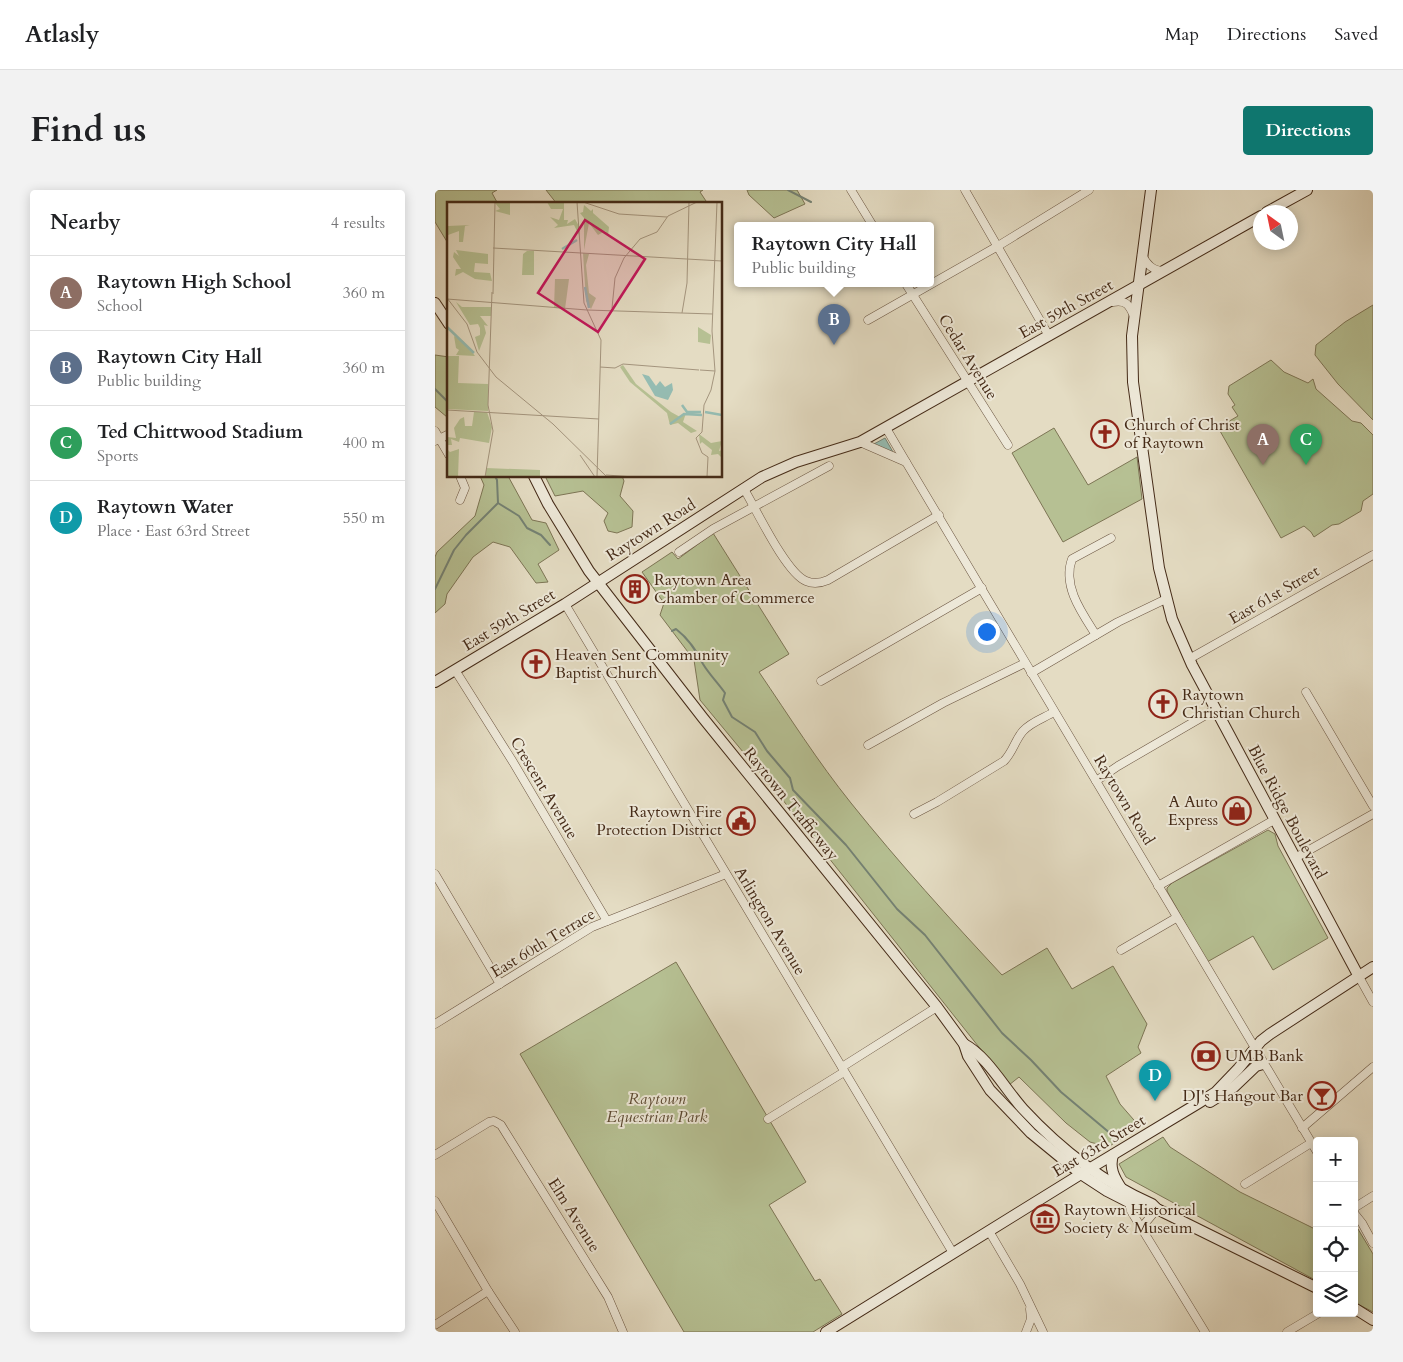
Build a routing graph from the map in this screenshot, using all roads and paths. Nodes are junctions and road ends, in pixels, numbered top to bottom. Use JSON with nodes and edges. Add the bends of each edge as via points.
{"nodes":[{"id":1,"x":851,"y":190,"type":"edge"},
{"id":2,"x":965,"y":190,"type":"edge"},
{"id":3,"x":1089,"y":190,"type":"edge"},
{"id":4,"x":1151,"y":190,"type":"edge"},
{"id":5,"x":1307,"y":190,"type":"edge"},
{"id":6,"x":1280,"y":205,"type":"edge"},
{"id":7,"x":1253,"y":221,"type":"edge"},
{"id":8,"x":871,"y":222,"type":"edge"},
{"id":9,"x":998,"y":246,"type":"junction"},
{"id":10,"x":1142,"y":256,"type":"junction"},
{"id":11,"x":1164,"y":271,"type":"junction"},
{"id":12,"x":934,"y":282,"type":"edge"},
{"id":13,"x":1138,"y":286,"type":"junction"},
{"id":14,"x":909,"y":287,"type":"edge"},
{"id":15,"x":925,"y":287,"type":"edge"},
{"id":16,"x":913,"y":294,"type":"junction"},
{"id":17,"x":1109,"y":302,"type":"junction"},
{"id":18,"x":435,"y":303,"type":"edge"},
{"id":19,"x":1134,"y":316,"type":"junction"},
{"id":20,"x":868,"y":320,"type":"dead end"},
{"id":21,"x":447,"y":321,"type":"edge"},
{"id":22,"x":1049,"y":336,"type":"junction"},
{"id":23,"x":967,"y":382,"type":"junction"},
{"id":24,"x":886,"y":428,"type":"junction"},
{"id":25,"x":435,"y":431,"type":"edge"},
{"id":26,"x":437,"y":440,"type":"edge"},
{"id":27,"x":860,"y":442,"type":"junction"},
{"id":28,"x":1008,"y":445,"type":"dead end"},
{"id":29,"x":447,"y":452,"type":"edge"},
{"id":30,"x":907,"y":462,"type":"junction"},
{"id":31,"x":829,"y":466,"type":"dead end"},
{"id":32,"x":461,"y":478,"type":"edge"},
{"id":33,"x":535,"y":478,"type":"edge"},
{"id":34,"x":744,"y":489,"type":"junction"},
{"id":35,"x":460,"y":500,"type":"dead end"},
{"id":36,"x":754,"y":506,"type":"junction"},
{"id":37,"x":939,"y":515,"type":"junction"},
{"id":38,"x":1111,"y":538,"type":"dead end"},
{"id":39,"x":679,"y":552,"type":"dead end"},
{"id":40,"x":1373,"y":555,"type":"edge"},
{"id":41,"x":597,"y":582,"type":"junction"},
{"id":42,"x":982,"y":588,"type":"junction"},
{"id":43,"x":1166,"y":599,"type":"junction"},
{"id":44,"x":565,"y":604,"type":"junction"},
{"id":45,"x":1096,"y":635,"type":"junction"},
{"id":46,"x":1189,"y":659,"type":"junction"},
{"id":47,"x":1025,"y":663,"type":"junction"},
{"id":48,"x":455,"y":670,"type":"junction"},
{"id":49,"x":1031,"y":673,"type":"junction"},
{"id":50,"x":821,"y":681,"type":"dead end"},
{"id":51,"x":435,"y":682,"type":"edge"},
{"id":52,"x":1306,"y":692,"type":"dead end"},
{"id":53,"x":1216,"y":709,"type":"junction"},
{"id":54,"x":1054,"y":712,"type":"junction"},
{"id":55,"x":868,"y":745,"type":"dead end"},
{"id":56,"x":1096,"y":781,"type":"junction"},
{"id":57,"x":1373,"y":806,"type":"edge"},
{"id":58,"x":914,"y":814,"type":"dead end"},
{"id":59,"x":1373,"y":814,"type":"edge"},
{"id":60,"x":1274,"y":820,"type":"junction"},
{"id":61,"x":1295,"y":858,"type":"junction"},
{"id":62,"x":435,"y":874,"type":"edge"},
{"id":63,"x":726,"y":874,"type":"junction"},
{"id":64,"x":1158,"y":886,"type":"junction"},
{"id":65,"x":1176,"y":918,"type":"junction"},
{"id":66,"x":607,"y":921,"type":"junction"},
{"id":67,"x":1121,"y":950,"type":"dead end"},
{"id":68,"x":1373,"y":967,"type":"edge"},
{"id":69,"x":1358,"y":975,"type":"junction"},
{"id":70,"x":500,"y":984,"type":"junction"},
{"id":71,"x":1373,"y":1002,"type":"edge"},
{"id":72,"x":937,"y":1007,"type":"junction"},
{"id":73,"x":435,"y":1024,"type":"edge"},
{"id":74,"x":1254,"y":1048,"type":"junction"},
{"id":75,"x":1263,"y":1064,"type":"junction"},
{"id":76,"x":1373,"y":1067,"type":"edge"},
{"id":77,"x":843,"y":1069,"type":"junction"},
{"id":78,"x":1197,"y":1104,"type":"junction"},
{"id":79,"x":768,"y":1119,"type":"dead end"},
{"id":80,"x":1302,"y":1128,"type":"junction"},
{"id":81,"x":1311,"y":1143,"type":"junction"},
{"id":82,"x":1313,"y":1146,"type":"edge"},
{"id":83,"x":435,"y":1155,"type":"edge"},
{"id":84,"x":1113,"y":1155,"type":"junction"},
{"id":85,"x":1085,"y":1171,"type":"junction"},
{"id":86,"x":1245,"y":1184,"type":"dead end"},
{"id":87,"x":1121,"y":1189,"type":"junction"},
{"id":88,"x":1373,"y":1196,"type":"edge"},
{"id":89,"x":435,"y":1201,"type":"edge"},
{"id":90,"x":1129,"y":1203,"type":"junction"},
{"id":91,"x":1358,"y":1205,"type":"edge"},
{"id":92,"x":1157,"y":1209,"type":"junction"},
{"id":93,"x":1358,"y":1218,"type":"edge"},
{"id":94,"x":1362,"y":1223,"type":"junction"},
{"id":95,"x":1141,"y":1228,"type":"junction"},
{"id":96,"x":1373,"y":1229,"type":"edge"},
{"id":97,"x":989,"y":1231,"type":"junction"},
{"id":98,"x":1373,"y":1243,"type":"edge"},
{"id":99,"x":953,"y":1253,"type":"junction"},
{"id":100,"x":1313,"y":1286,"type":"edge"},
{"id":101,"x":489,"y":1291,"type":"junction"},
{"id":102,"x":1028,"y":1300,"type":"junction"},
{"id":103,"x":1358,"y":1311,"type":"edge"},
{"id":104,"x":1313,"y":1317,"type":"edge"},
{"id":105,"x":1373,"y":1320,"type":"edge"},
{"id":106,"x":435,"y":1324,"type":"edge"},
{"id":107,"x":515,"y":1332,"type":"edge"},
{"id":108,"x":623,"y":1332,"type":"edge"},
{"id":109,"x":826,"y":1332,"type":"edge"},
{"id":110,"x":1026,"y":1332,"type":"edge"},
{"id":111,"x":1043,"y":1332,"type":"edge"},
{"id":112,"x":1205,"y":1332,"type":"edge"},
{"id":113,"x":1287,"y":1332,"type":"edge"}],
"edges":[{"from":1,"to":8,"type":"street"},
{"from":2,"to":9,"type":"street"},
{"from":3,"to":9,"type":"street"},
{"from":4,"to":10,"type":"street","name":"Blue Ridge Boulevard"},
{"from":5,"to":6,"type":"street"},
{"from":7,"to":11,"type":"street","name":"East 59th Street"},
{"from":9,"to":12,"type":"street"},
{"from":9,"to":22,"type":"street"},
{"from":10,"to":11,"type":"street","via":[[1151,268]]},
{"from":10,"to":13,"type":"street","name":"Blue Ridge Boulevard"},
{"from":11,"to":13,"type":"street","name":"East 59th Street"},
{"from":13,"to":17,"type":"street","name":"East 59th Street"},
{"from":13,"to":19,"type":"street","name":"Blue Ridge Boulevard"},
{"from":14,"to":16,"type":"street","name":"Cedar Avenue"},
{"from":15,"to":16,"type":"street"},
{"from":16,"to":20,"type":"street"},
{"from":16,"to":23,"type":"street","name":"Cedar Avenue"},
{"from":17,"to":19,"type":"street","via":[[1121,300]]},
{"from":17,"to":22,"type":"street","name":"East 59th Street"},
{"from":18,"to":21,"type":"street"},
{"from":19,"to":43,"type":"street","name":"Blue Ridge Boulevard","via":[[1133,382]]},
{"from":22,"to":23,"type":"street","name":"East 59th Street"},
{"from":23,"to":24,"type":"street","name":"East 59th Street"},
{"from":23,"to":28,"type":"street","name":"Cedar Avenue"},
{"from":24,"to":27,"type":"street","name":"Raytown Road"},
{"from":24,"to":30,"type":"street","name":"Raytown Road"},
{"from":25,"to":26,"type":"street"},
{"from":26,"to":29,"type":"street"},
{"from":27,"to":30,"type":"street"},
{"from":27,"to":34,"type":"street","name":"Raytown Road","via":[[787,465]]},
{"from":30,"to":37,"type":"street","name":"Raytown Road"},
{"from":31,"to":36,"type":"street"},
{"from":32,"to":35,"type":"street","via":[[465,488]]},
{"from":33,"to":41,"type":"street","name":"Raytown Road","via":[[577,554]]},
{"from":34,"to":36,"type":"street"},
{"from":34,"to":41,"type":"street","name":"Raytown Road"},
{"from":36,"to":37,"type":"street","via":[[796,574],[815,583],[828,580]]},
{"from":36,"to":39,"type":"street"},
{"from":37,"to":42,"type":"street","name":"Raytown Road"},
{"from":38,"to":45,"type":"street","via":[[1072,559],[1070,564],[1069,582],[1079,609]]},
{"from":40,"to":46,"type":"street","name":"East 61st Street"},
{"from":41,"to":44,"type":"street","name":"East 59th Street"},
{"from":41,"to":72,"type":"street","name":"Raytown Trafficway"},
{"from":42,"to":47,"type":"street","name":"Raytown Road"},
{"from":42,"to":50,"type":"street"},
{"from":43,"to":45,"type":"street"},
{"from":43,"to":46,"type":"street","name":"Blue Ridge Boulevard"},
{"from":44,"to":48,"type":"street","name":"East 59th Street"},
{"from":44,"to":63,"type":"street","name":"Arlington Avenue"},
{"from":45,"to":49,"type":"street"},
{"from":46,"to":53,"type":"street","name":"Blue Ridge Boulevard"},
{"from":47,"to":49,"type":"street","name":"Raytown Road"},
{"from":47,"to":55,"type":"street","via":[[943,703]]},
{"from":48,"to":51,"type":"street","name":"East 59th Street"},
{"from":48,"to":66,"type":"street","name":"Crescent Avenue"},
{"from":49,"to":54,"type":"street","name":"Raytown Road"},
{"from":52,"to":57,"type":"street"},
{"from":53,"to":56,"type":"street"},
{"from":53,"to":60,"type":"street","name":"Blue Ridge Boulevard"},
{"from":54,"to":56,"type":"street","name":"Raytown Road"},
{"from":54,"to":58,"type":"street","via":[[1023,730],[1004,761]]},
{"from":56,"to":64,"type":"street","name":"Raytown Road"},
{"from":59,"to":61,"type":"street"},
{"from":60,"to":61,"type":"street","name":"Blue Ridge Boulevard"},
{"from":60,"to":64,"type":"street"},
{"from":61,"to":69,"type":"street","name":"Blue Ridge Boulevard"},
{"from":62,"to":70,"type":"street"},
{"from":63,"to":66,"type":"street","name":"East 60th Terrace"},
{"from":63,"to":77,"type":"street","name":"Arlington Avenue"},
{"from":64,"to":65,"type":"street","name":"Raytown Road"},
{"from":65,"to":67,"type":"street"},
{"from":65,"to":74,"type":"street","name":"Raytown Road"},
{"from":66,"to":70,"type":"street","name":"East 60th Terrace","via":[[577,934]]},
{"from":68,"to":69,"type":"street","name":"East 63rd Street"},
{"from":69,"to":71,"type":"street"},
{"from":69,"to":74,"type":"street","name":"East 63rd Street"},
{"from":70,"to":73,"type":"street","name":"East 60th Terrace"},
{"from":72,"to":77,"type":"street"},
{"from":72,"to":85,"type":"street","name":"Raytown Trafficway","via":[[964,1044],[976,1050],[1024,1109]]},
{"from":74,"to":75,"type":"street","name":"Raytown Road"},
{"from":74,"to":78,"type":"street","name":"East 63rd Street","via":[[1216,1092]]},
{"from":75,"to":78,"type":"street","via":[[1252,1068],[1220,1097]]},
{"from":75,"to":80,"type":"street","name":"Raytown Road"},
{"from":76,"to":80,"type":"street"},
{"from":77,"to":79,"type":"street"},
{"from":77,"to":99,"type":"street","name":"Arlington Avenue"},
{"from":78,"to":84,"type":"street","name":"East 63rd Street"},
{"from":80,"to":81,"type":"street","name":"Raytown Road"},
{"from":81,"to":82,"type":"street","name":"Raytown Road"},
{"from":81,"to":86,"type":"street"},
{"from":83,"to":108,"type":"street","name":"Elm Avenue","via":[[489,1122],[501,1125],[608,1297]]},
{"from":84,"to":85,"type":"street","name":"East 63rd Street"},
{"from":84,"to":87,"type":"street","via":[[1112,1172]]},
{"from":85,"to":87,"type":"street","name":"Raytown Trafficway"},
{"from":85,"to":90,"type":"street","name":"Raytown Trafficway","via":[[1107,1191]]},
{"from":85,"to":97,"type":"street","name":"East 63rd Street"},
{"from":87,"to":92,"type":"street","name":"Raytown Trafficway"},
{"from":88,"to":91,"type":"street"},
{"from":89,"to":101,"type":"street"},
{"from":90,"to":92,"type":"street","name":"Raytown Trafficway","via":[[1148,1212]]},
{"from":90,"to":95,"type":"street"},
{"from":92,"to":95,"type":"street"},
{"from":92,"to":100,"type":"street","name":"Raytown Trafficway"},
{"from":93,"to":94,"type":"street"},
{"from":94,"to":96,"type":"street"},
{"from":94,"to":98,"type":"street"},
{"from":95,"to":112,"type":"street"},
{"from":97,"to":99,"type":"street","name":"East 63rd Street"},
{"from":97,"to":102,"type":"street"},
{"from":99,"to":109,"type":"street","name":"East 63rd Street"},
{"from":101,"to":106,"type":"street"},
{"from":101,"to":107,"type":"street"},
{"from":102,"to":110,"type":"street","via":[[1031,1319]]},
{"from":102,"to":111,"type":"street"},
{"from":103,"to":105,"type":"street"},
{"from":104,"to":113,"type":"street"}]}
